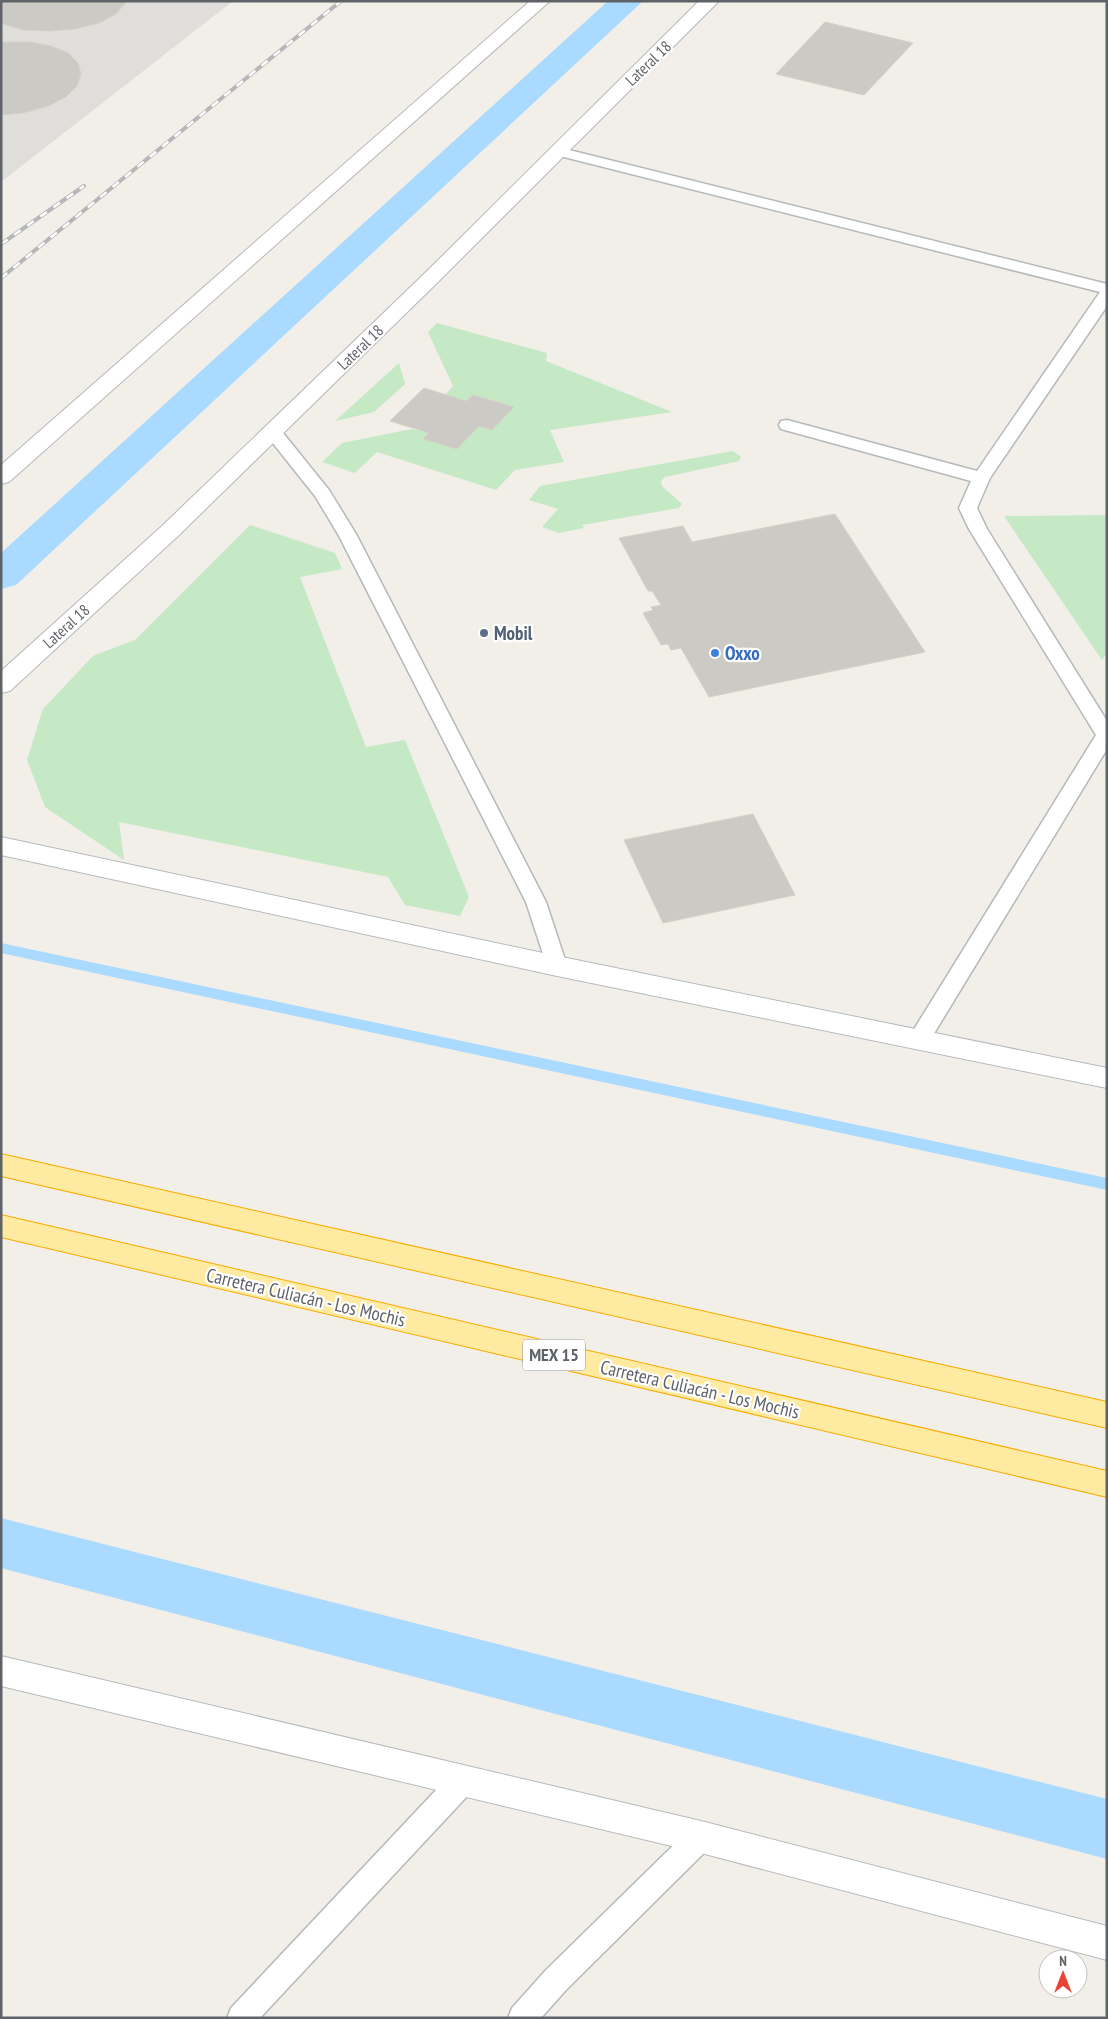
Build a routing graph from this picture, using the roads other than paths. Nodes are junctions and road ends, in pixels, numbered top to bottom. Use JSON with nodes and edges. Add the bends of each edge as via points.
{"nodes":[{"id":1,"x":542,"y":1,"type":"edge"},
{"id":2,"x":710,"y":1,"type":"edge"},
{"id":3,"x":557,"y":151,"type":"junction"},
{"id":4,"x":1107,"y":289,"type":"edge"},
{"id":5,"x":1107,"y":294,"type":"edge"},
{"id":6,"x":787,"y":425,"type":"dead end"},
{"id":7,"x":273,"y":432,"type":"junction"},
{"id":8,"x":1,"y":477,"type":"edge"},
{"id":9,"x":980,"y":478,"type":"junction"},
{"id":10,"x":1,"y":685,"type":"edge"},
{"id":11,"x":1106,"y":734,"type":"edge"},
{"id":12,"x":1,"y":846,"type":"edge"},
{"id":13,"x":557,"y":966,"type":"junction"},
{"id":14,"x":919,"y":1039,"type":"junction"},
{"id":15,"x":1107,"y":1078,"type":"edge"},
{"id":16,"x":1,"y":1164,"type":"edge"},
{"id":17,"x":1,"y":1226,"type":"edge"},
{"id":18,"x":1107,"y":1415,"type":"edge"},
{"id":19,"x":1107,"y":1484,"type":"edge"},
{"id":20,"x":1,"y":1671,"type":"edge"},
{"id":21,"x":462,"y":1782,"type":"junction"},
{"id":22,"x":701,"y":1837,"type":"junction"},
{"id":23,"x":1107,"y":1943,"type":"edge"},
{"id":24,"x":241,"y":2018,"type":"edge"},
{"id":25,"x":522,"y":2018,"type":"edge"}],
"edges":[{"from":1,"to":8,"type":"street"},
{"from":2,"to":3,"type":"street","name":"Lateral 18"},
{"from":3,"to":4,"type":"lane"},
{"from":3,"to":7,"type":"street","name":"Lateral 18"},
{"from":5,"to":9,"type":"lane"},
{"from":6,"to":9,"type":"lane"},
{"from":7,"to":10,"type":"street","name":"Lateral 18"},
{"from":7,"to":13,"type":"lane","via":[[323,494],[347,534],[536,902]]},
{"from":9,"to":11,"type":"lane","via":[[968,508],[978,529]]},
{"from":11,"to":14,"type":"lane"},
{"from":12,"to":13,"type":"street"},
{"from":13,"to":14,"type":"street"},
{"from":14,"to":15,"type":"street"},
{"from":16,"to":18,"type":"highway"},
{"from":17,"to":19,"type":"highway","name":"Carretera Culiacán - Los Mochis","number":"MEX 15"},
{"from":20,"to":21,"type":"street"},
{"from":21,"to":22,"type":"street"},
{"from":21,"to":24,"type":"lane"},
{"from":22,"to":23,"type":"street"},
{"from":22,"to":25,"type":"lane","via":[[556,1980]]}]}
